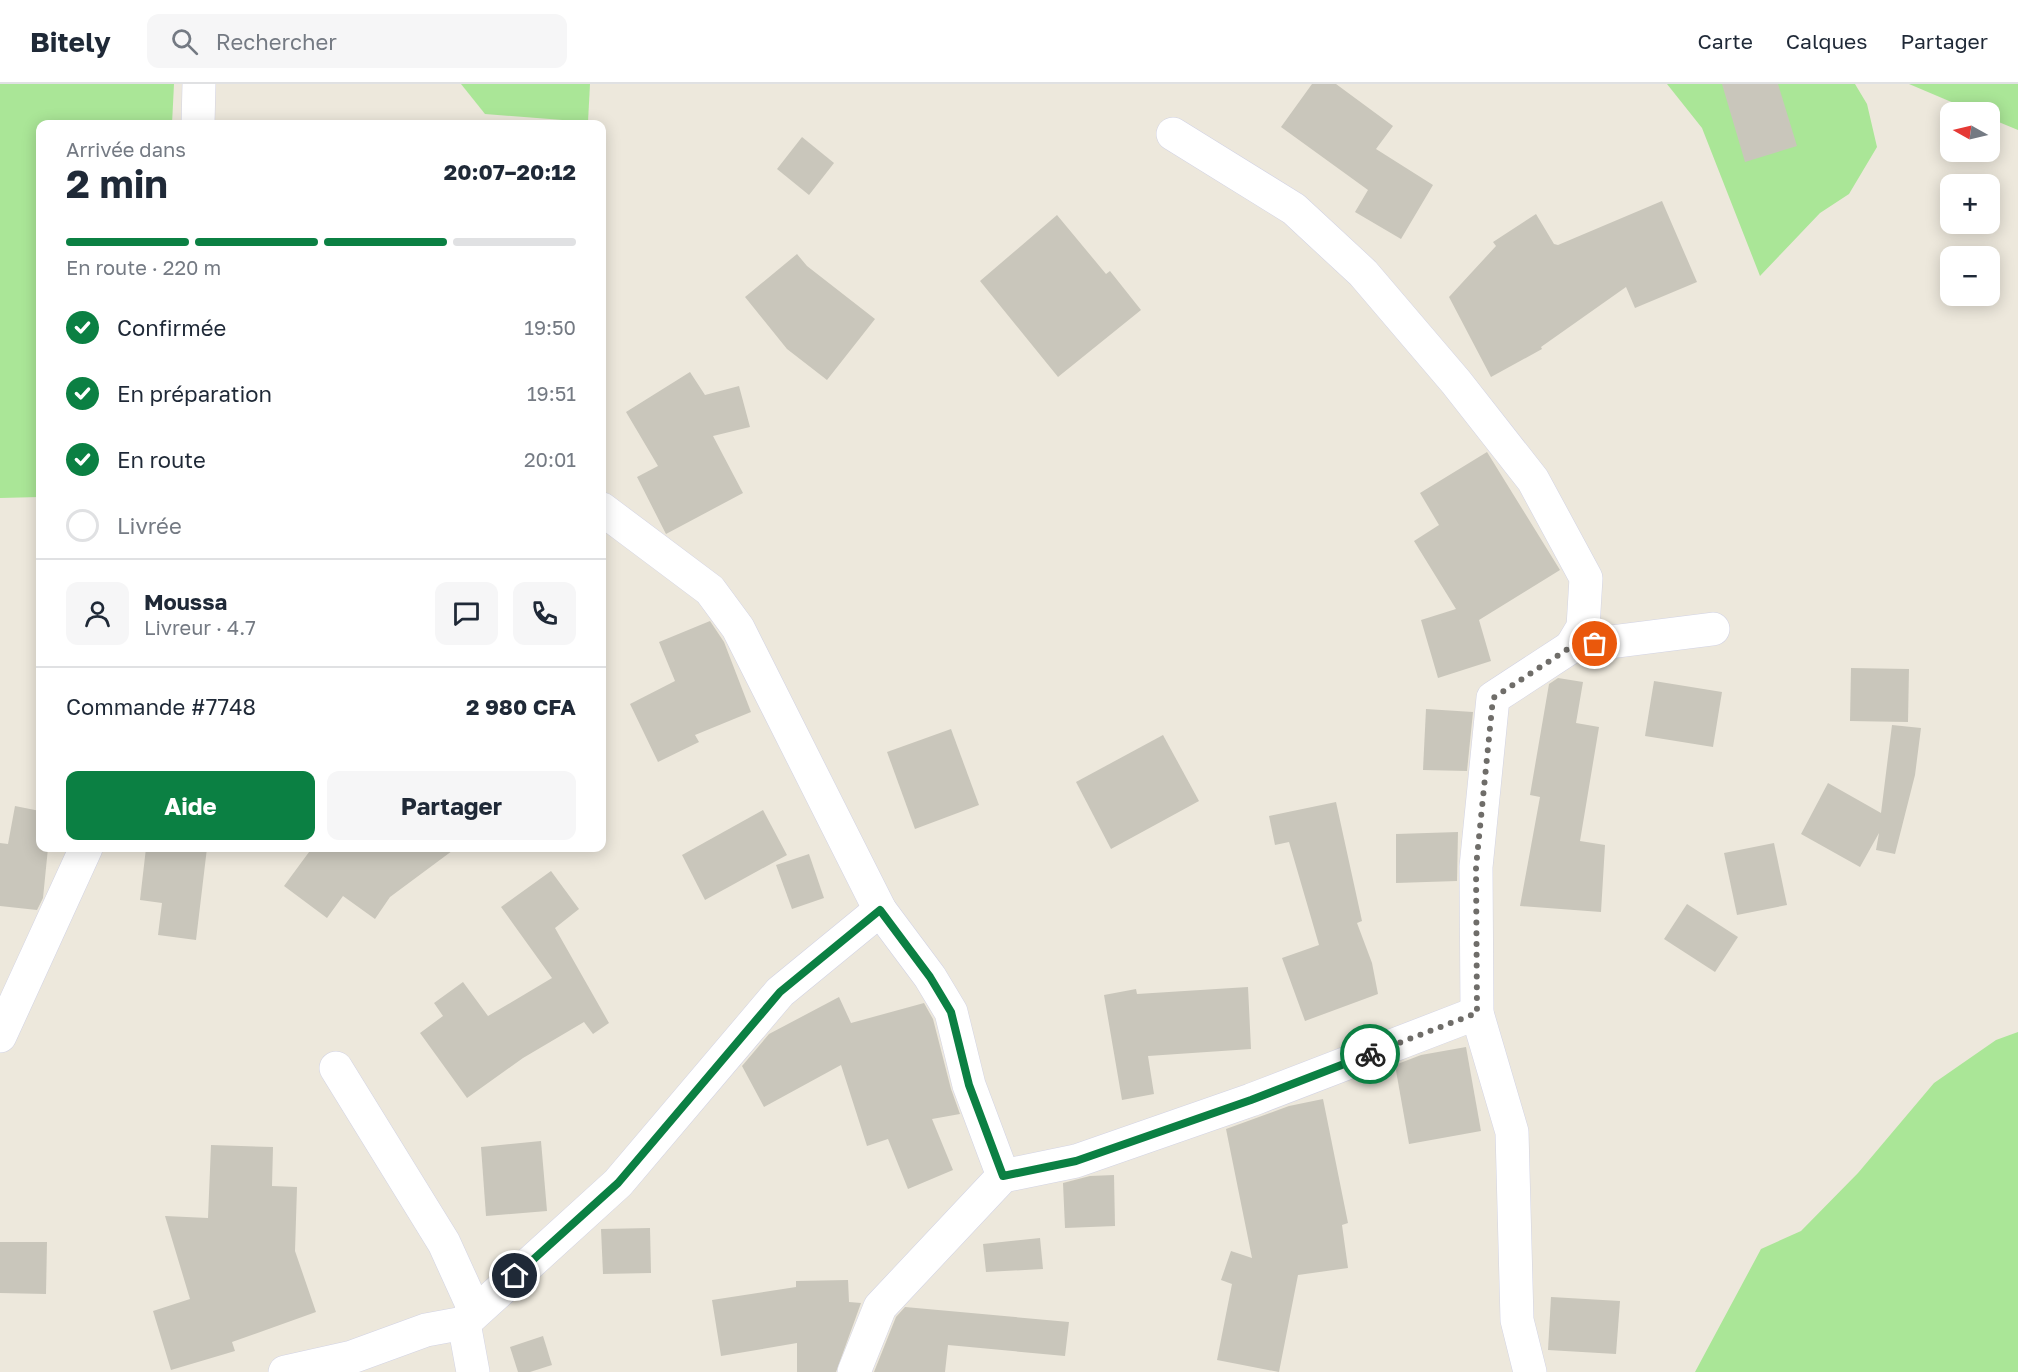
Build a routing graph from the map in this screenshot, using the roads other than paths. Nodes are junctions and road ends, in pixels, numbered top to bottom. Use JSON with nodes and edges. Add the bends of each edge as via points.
{"nodes":[{"id":1,"x":199,"y":84,"type":"edge"},
{"id":2,"x":198,"y":120,"type":"edge"},
{"id":3,"x":1173,"y":134,"type":"dead end"},
{"id":4,"x":606,"y":512,"type":"edge"},
{"id":5,"x":1713,"y":628,"type":"dead end"},
{"id":6,"x":1571,"y":647,"type":"junction"},
{"id":7,"x":84,"y":852,"type":"edge"},
{"id":8,"x":880,"y":910,"type":"junction"},
{"id":9,"x":1477,"y":1013,"type":"junction"},
{"id":10,"x":0,"y":1036,"type":"edge"},
{"id":11,"x":336,"y":1068,"type":"dead end"},
{"id":12,"x":1003,"y":1176,"type":"junction"},
{"id":13,"x":464,"y":1323,"type":"junction"},
{"id":14,"x":285,"y":1372,"type":"edge"},
{"id":15,"x":472,"y":1372,"type":"edge"},
{"id":16,"x":854,"y":1372,"type":"edge"},
{"id":17,"x":1530,"y":1372,"type":"edge"}],
"edges":[{"from":1,"to":2,"type":"street"},
{"from":3,"to":6,"type":"street","via":[[1294,209],[1363,273],[1533,480],[1587,578],[1583,627]]},
{"from":4,"to":8,"type":"street","via":[[710,590],[738,628]]},
{"from":5,"to":6,"type":"street"},
{"from":6,"to":9,"type":"street","via":[[1493,698],[1476,867]]},
{"from":7,"to":10,"type":"street"},
{"from":8,"to":12,"type":"street","via":[[951,1012],[969,1085]]},
{"from":8,"to":13,"type":"street","via":[[780,992],[618,1183]]},
{"from":9,"to":12,"type":"street","via":[[1251,1100],[1076,1161]]},
{"from":9,"to":17,"type":"street","via":[[1512,1132],[1517,1320]]},
{"from":11,"to":13,"type":"street","via":[[444,1243],[474,1309]]},
{"from":12,"to":16,"type":"street","via":[[880,1307]]},
{"from":13,"to":14,"type":"street","via":[[426,1329],[352,1357]]},
{"from":13,"to":15,"type":"street"}]}
